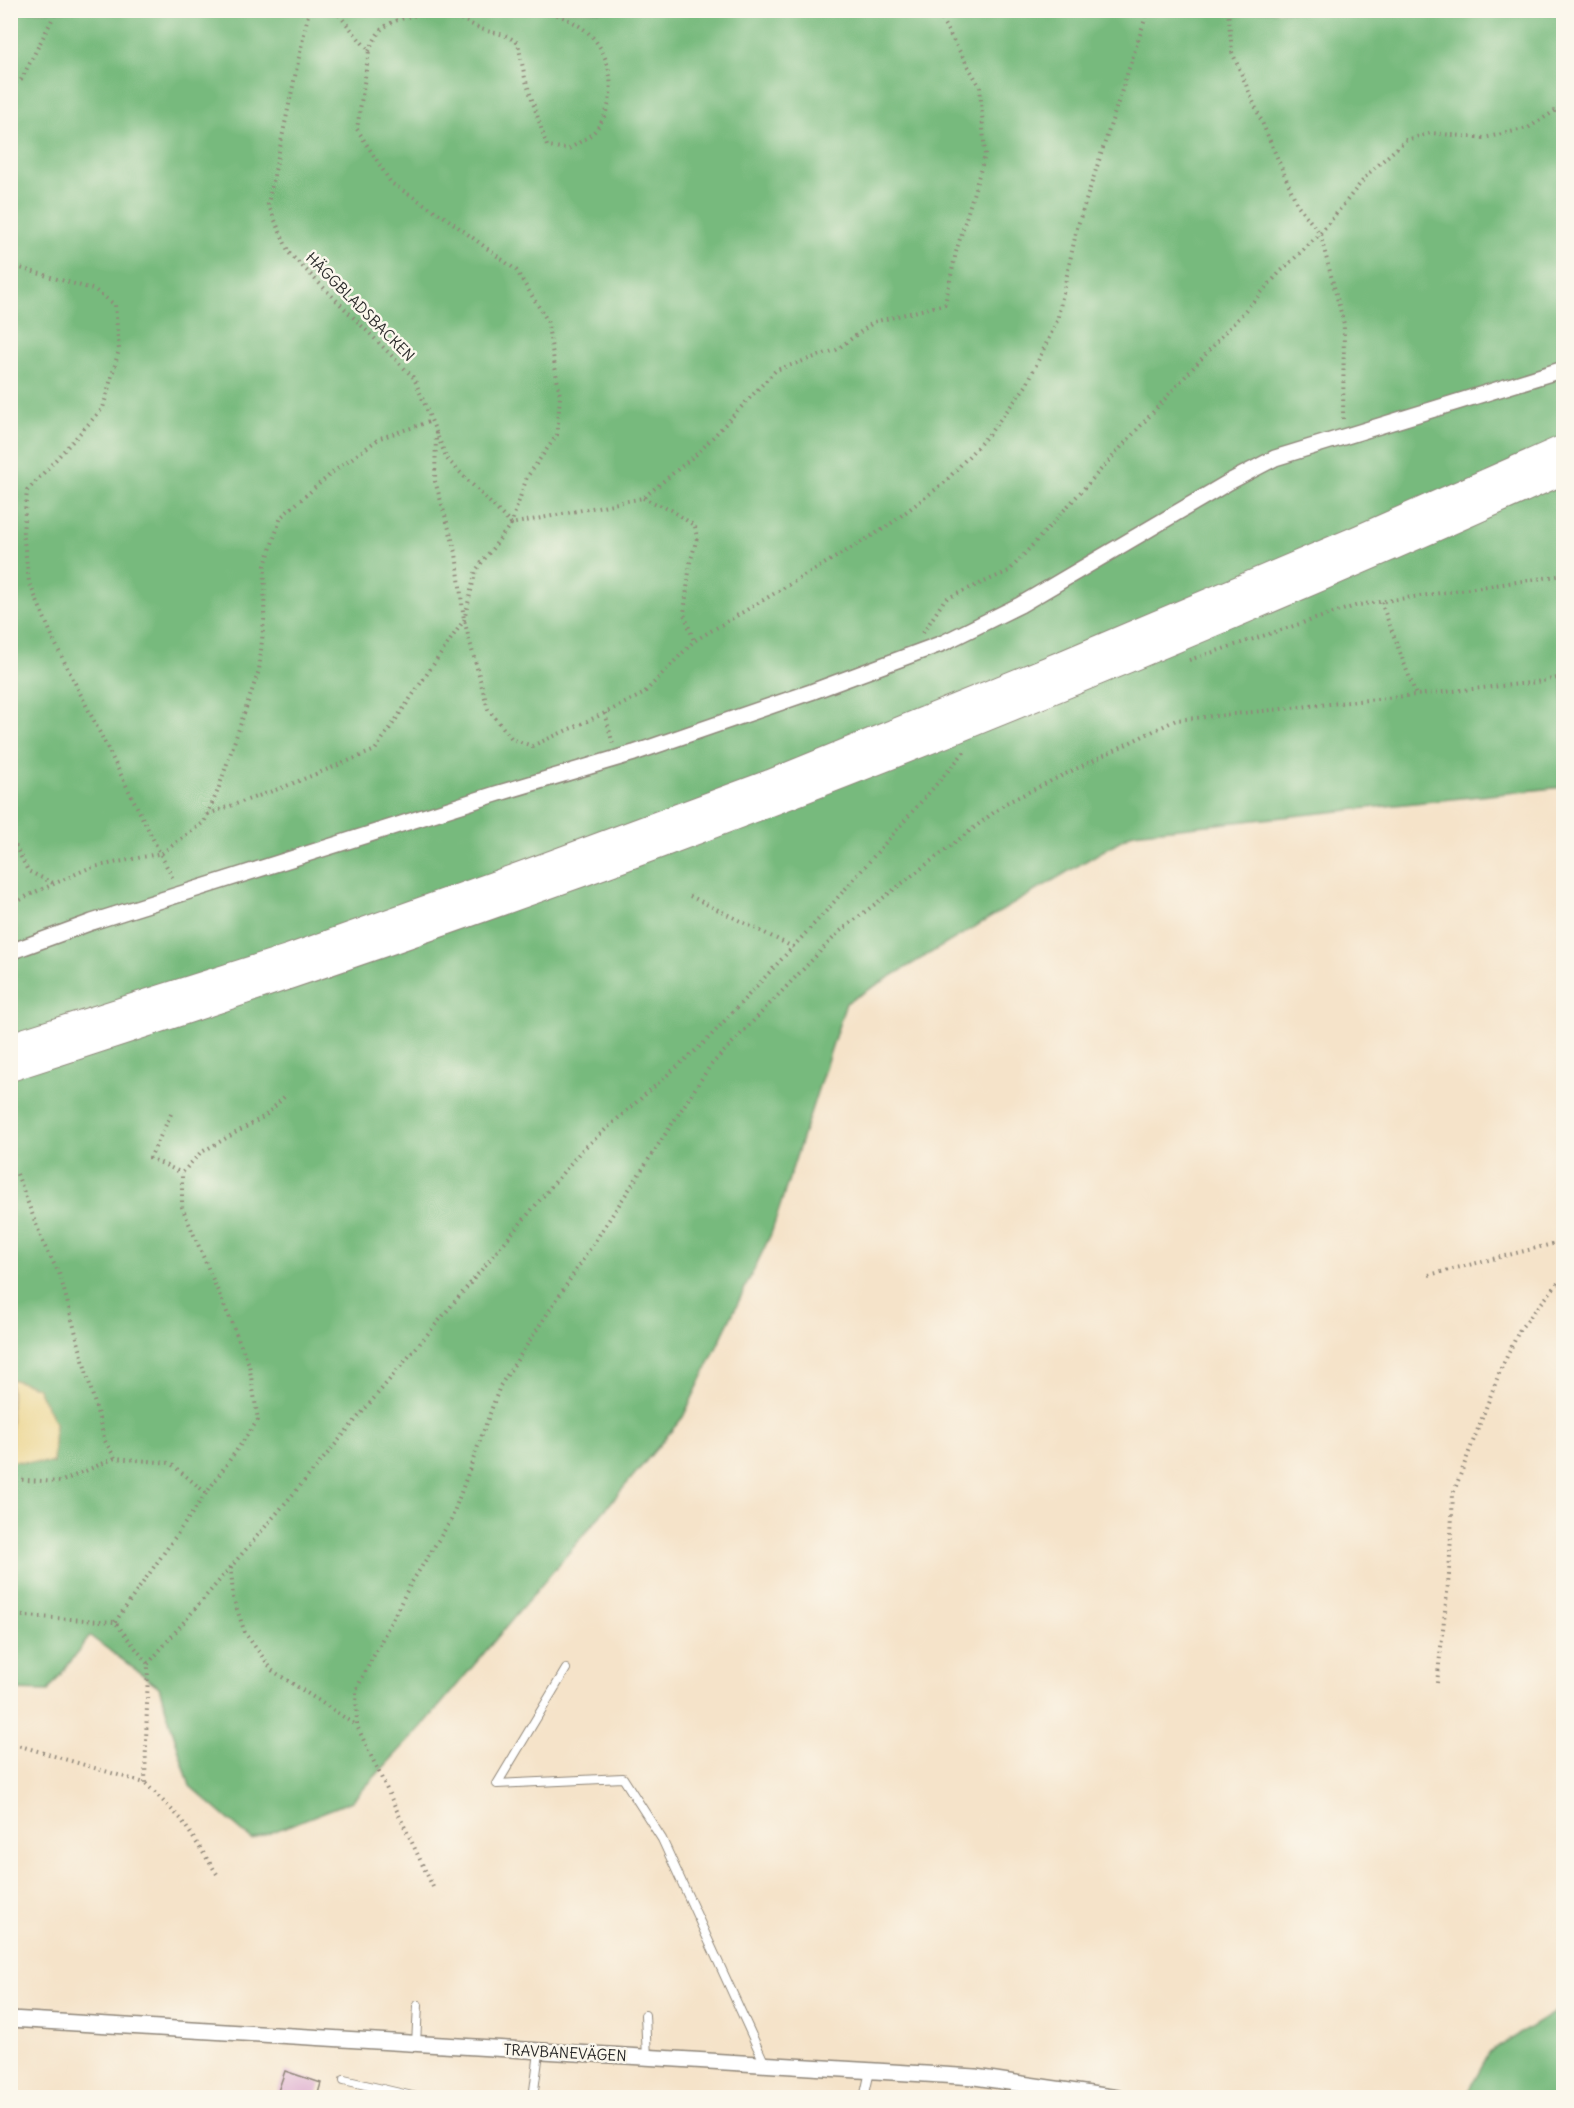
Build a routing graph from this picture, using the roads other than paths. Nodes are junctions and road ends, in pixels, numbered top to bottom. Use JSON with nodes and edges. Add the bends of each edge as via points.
{"nodes":[{"id":1,"x":1563,"y":369,"type":"edge"},
{"id":2,"x":1563,"y":448,"type":"edge"},
{"id":3,"x":1563,"y":471,"type":"edge"},
{"id":4,"x":10,"y":952,"type":"edge"},
{"id":5,"x":10,"y":1046,"type":"edge"},
{"id":6,"x":10,"y":1068,"type":"edge"},
{"id":7,"x":566,"y":1669,"type":"dead end"},
{"id":8,"x":418,"y":2005,"type":"dead end"},
{"id":9,"x":645,"y":2015,"type":"dead end"},
{"id":10,"x":10,"y":2019,"type":"edge"},
{"id":11,"x":416,"y":2044,"type":"junction"},
{"id":12,"x":539,"y":2052,"type":"junction"},
{"id":13,"x":647,"y":2058,"type":"junction"},
{"id":14,"x":766,"y":2065,"type":"junction"},
{"id":15,"x":870,"y":2071,"type":"junction"},
{"id":16,"x":344,"y":2080,"type":"dead end"},
{"id":17,"x":421,"y":2097,"type":"edge"},
{"id":18,"x":533,"y":2097,"type":"edge"},
{"id":19,"x":864,"y":2097,"type":"edge"},
{"id":20,"x":1118,"y":2097,"type":"edge"}],
"edges":[{"from":1,"to":4,"type":"street","via":[[1275,458],[1020,605],[915,654],[616,758],[92,922]]},
{"from":2,"to":5,"type":"highway","via":[[1345,545],[770,783],[288,958]]},
{"from":3,"to":6,"type":"highway","via":[[1043,694],[803,790],[448,921]]},
{"from":7,"to":14,"type":"lane","via":[[497,1784],[623,1778],[662,1839]]},
{"from":8,"to":11,"type":"lane"},
{"from":9,"to":13,"type":"lane"},
{"from":10,"to":11,"type":"street","name":"TRAVBANEVÄGEN"},
{"from":11,"to":12,"type":"street","name":"TRAVBANEVÄGEN"},
{"from":12,"to":13,"type":"street","name":"TRAVBANEVÄGEN"},
{"from":12,"to":18,"type":"lane"},
{"from":13,"to":14,"type":"street","name":"TRAVBANEVÄGEN"},
{"from":14,"to":15,"type":"street","name":"TRAVBANEVÄGEN"},
{"from":15,"to":19,"type":"lane"},
{"from":15,"to":20,"type":"street","name":"TRAVBANEVÄGEN","via":[[975,2077]]},
{"from":16,"to":17,"type":"lane"}]}
